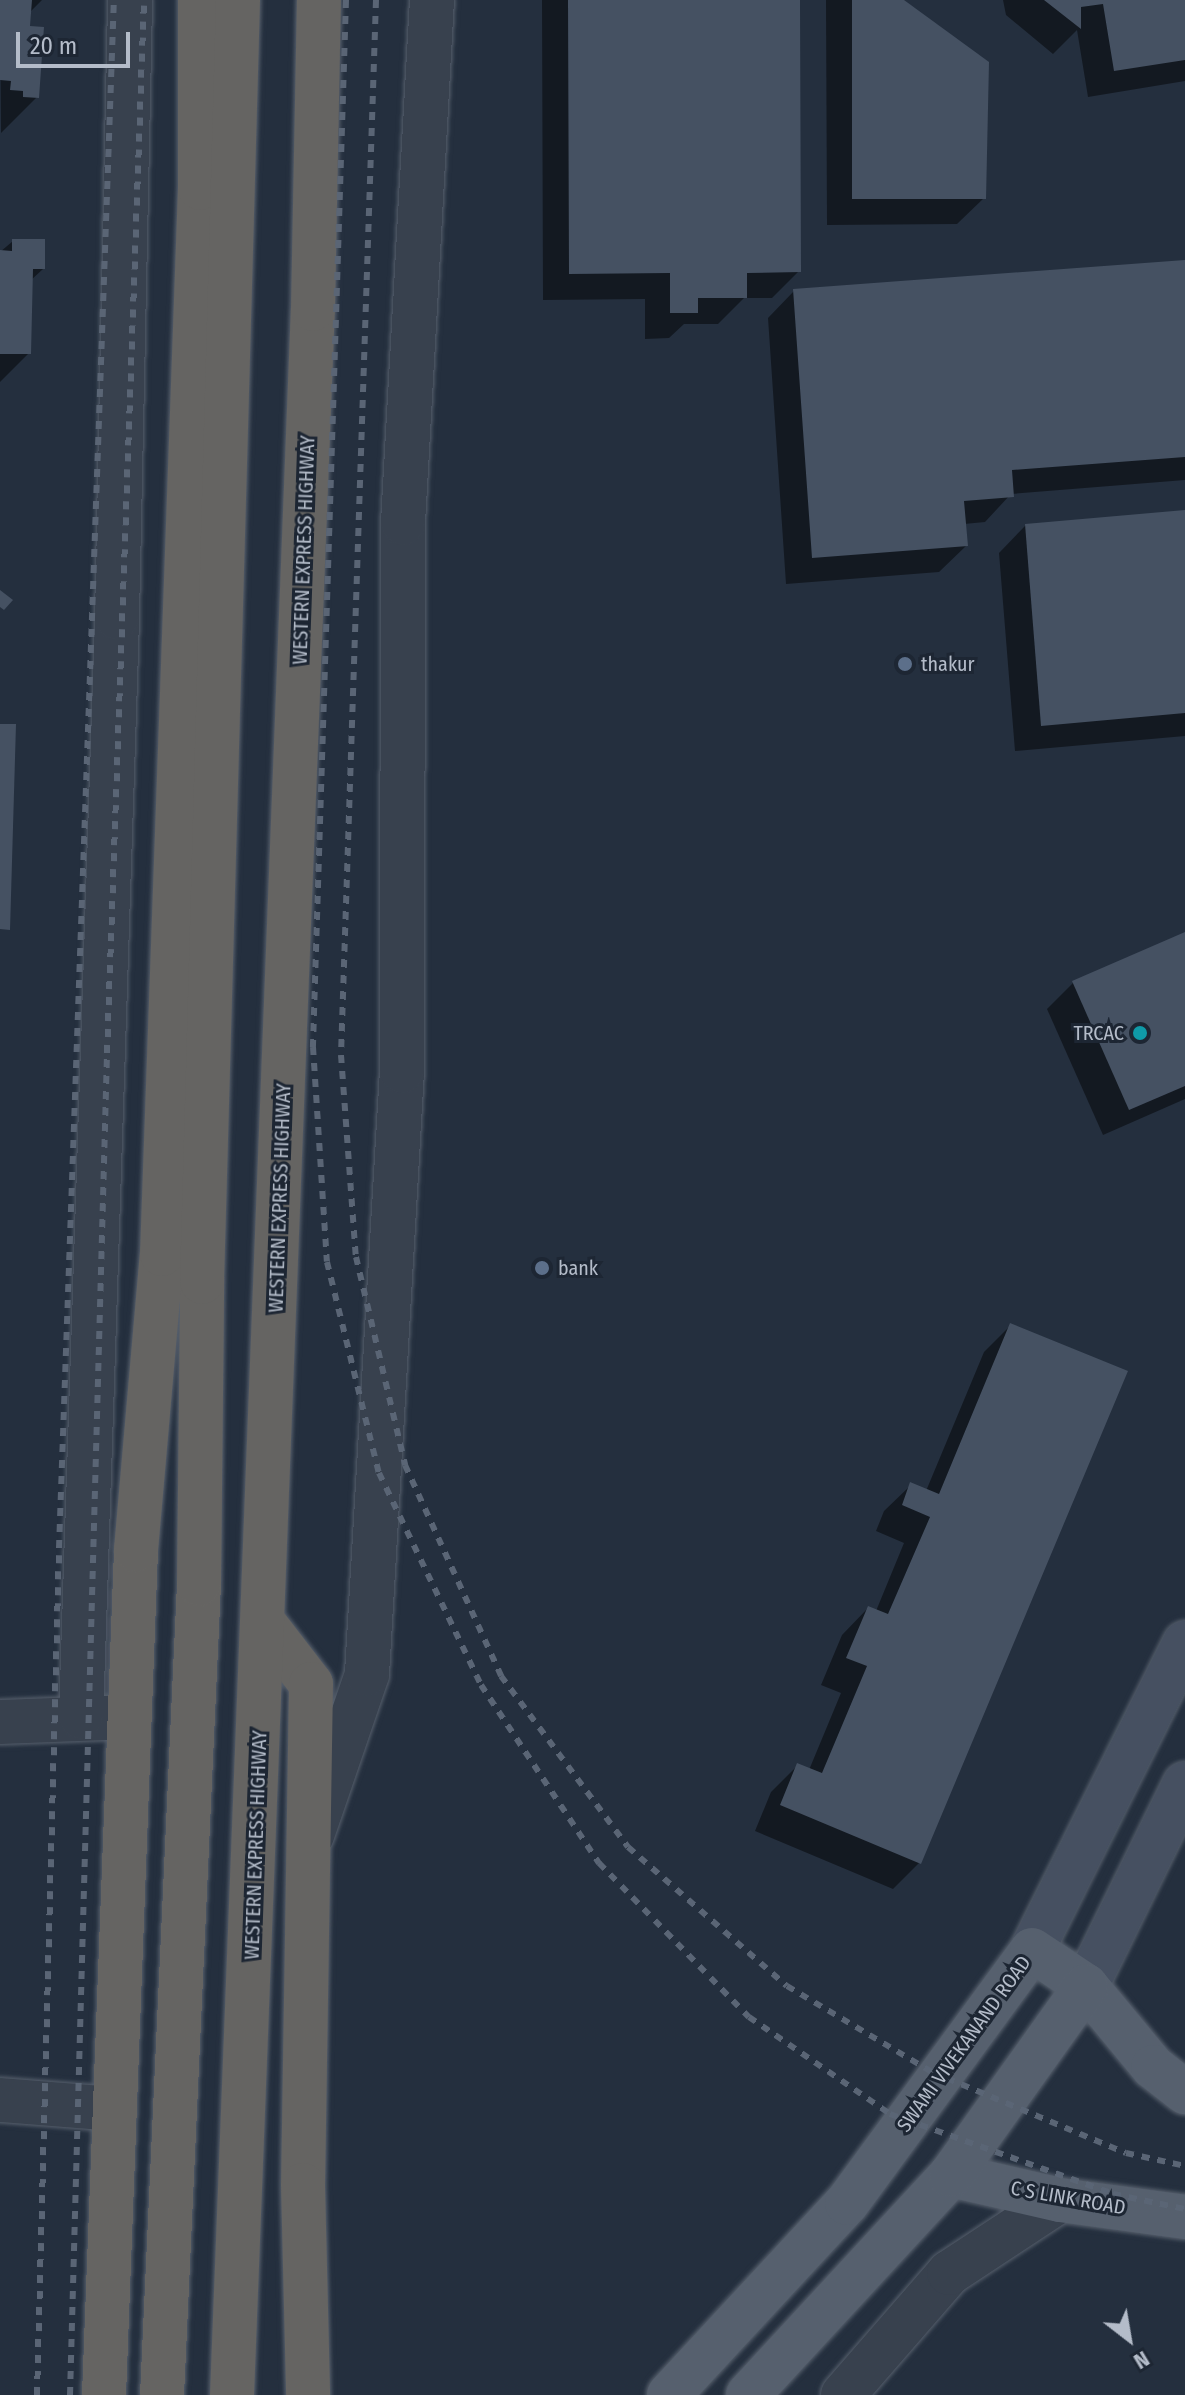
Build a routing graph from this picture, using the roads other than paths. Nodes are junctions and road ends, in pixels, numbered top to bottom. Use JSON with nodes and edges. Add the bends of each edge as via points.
{"nodes":[{"id":1,"x":130,"y":0,"type":"edge"},
{"id":2,"x":319,"y":0,"type":"edge"},
{"id":3,"x":336,"y":0,"type":"edge"},
{"id":4,"x":432,"y":0,"type":"edge"},
{"id":5,"x":227,"y":4,"type":"edge"},
{"id":6,"x":317,"y":53,"type":"junction"},
{"id":7,"x":264,"y":1623,"type":"junction"},
{"id":8,"x":1185,"y":1643,"type":"edge"},
{"id":9,"x":194,"y":1655,"type":"junction"},
{"id":10,"x":81,"y":1717,"type":"junction"},
{"id":11,"x":129,"y":1717,"type":"junction"},
{"id":12,"x":0,"y":1722,"type":"edge"},
{"id":13,"x":1185,"y":1784,"type":"edge"},
{"id":14,"x":310,"y":1840,"type":"junction"},
{"id":15,"x":1032,"y":1950,"type":"junction"},
{"id":16,"x":1086,"y":1986,"type":"junction"},
{"id":17,"x":1185,"y":2092,"type":"edge"},
{"id":18,"x":0,"y":2100,"type":"edge"},
{"id":19,"x":114,"y":2109,"type":"junction"},
{"id":20,"x":951,"y":2175,"type":"junction"},
{"id":21,"x":1060,"y":2200,"type":"junction"},
{"id":22,"x":1185,"y":2217,"type":"edge"},
{"id":23,"x":104,"y":2395,"type":"edge"},
{"id":24,"x":162,"y":2395,"type":"edge"},
{"id":25,"x":232,"y":2395,"type":"edge"},
{"id":26,"x":308,"y":2395,"type":"edge"},
{"id":27,"x":669,"y":2395,"type":"edge"},
{"id":28,"x":748,"y":2395,"type":"edge"},
{"id":29,"x":843,"y":2395,"type":"edge"}],
"edges":[{"from":1,"to":10,"type":"street","via":[[117,618]]},
{"from":2,"to":6,"type":"highway","name":"WESTERN EXPRESS HIGHWAY"},
{"from":3,"to":6,"type":"highway"},
{"from":4,"to":14,"type":"street","via":[[403,523],[402,1071],[367,1674]]},
{"from":5,"to":9,"type":"highway"},
{"from":5,"to":11,"type":"highway","via":[[200,188],[162,1254],[136,1550]]},
{"from":6,"to":7,"type":"highway","name":"WESTERN EXPRESS HIGHWAY","via":[[313,325]]},
{"from":7,"to":14,"type":"highway","via":[[311,1684]]},
{"from":7,"to":25,"type":"highway","name":"WESTERN EXPRESS HIGHWAY"},
{"from":8,"to":15,"type":"main road","name":"SWAMI VIVEKANAND ROAD"},
{"from":9,"to":11,"type":"highway"},
{"from":9,"to":24,"type":"highway"},
{"from":10,"to":11,"type":"street"},
{"from":10,"to":12,"type":"street"},
{"from":11,"to":19,"type":"highway"},
{"from":13,"to":16,"type":"main road"},
{"from":14,"to":26,"type":"highway","via":[[303,2185]]},
{"from":15,"to":16,"type":"main road"},
{"from":15,"to":27,"type":"main road","name":"SWAMI VIVEKANAND ROAD","via":[[847,2203]]},
{"from":16,"to":17,"type":"main road","via":[[1153,2067]]},
{"from":16,"to":20,"type":"main road"},
{"from":18,"to":19,"type":"street"},
{"from":19,"to":23,"type":"highway"},
{"from":20,"to":21,"type":"main road","name":"C S LINK ROAD"},
{"from":20,"to":28,"type":"main road"},
{"from":21,"to":22,"type":"main road","name":"C S LINK ROAD"},
{"from":21,"to":29,"type":"street","via":[[949,2273]]}]}
